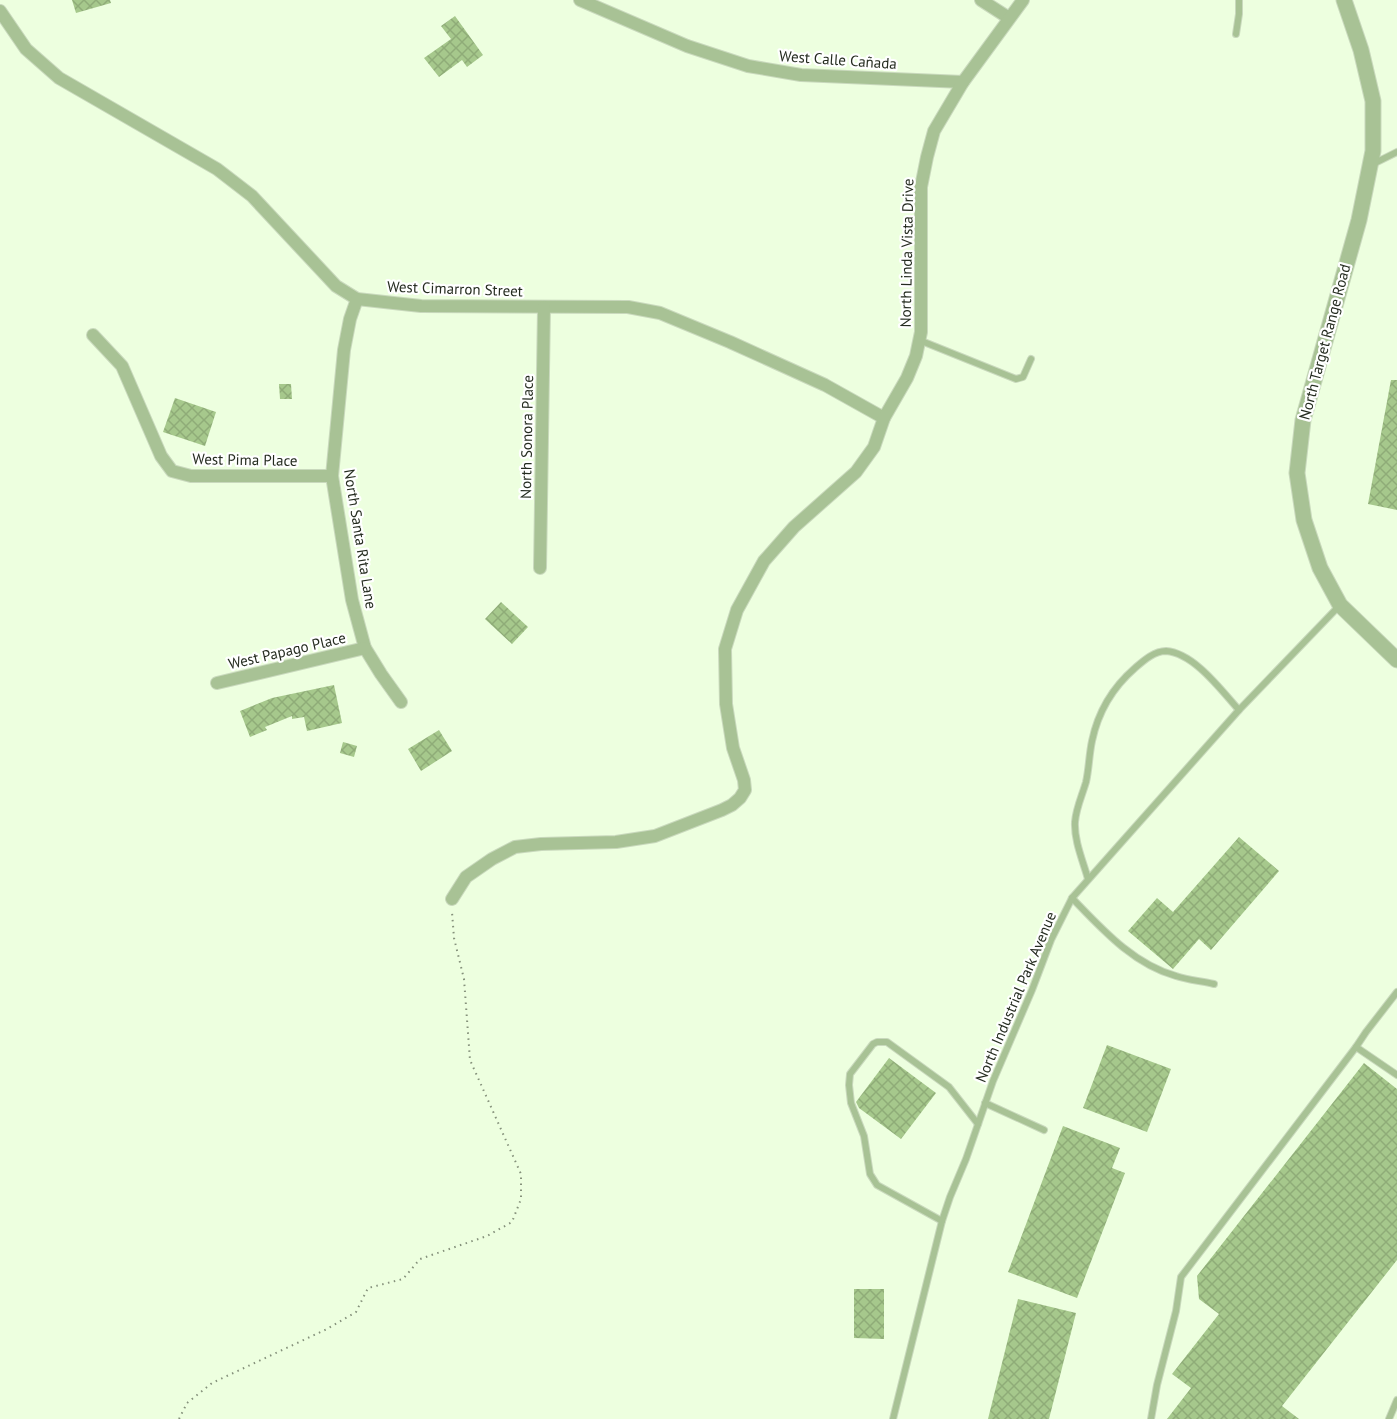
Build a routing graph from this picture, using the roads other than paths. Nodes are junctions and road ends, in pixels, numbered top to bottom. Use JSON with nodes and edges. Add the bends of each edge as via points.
{"nodes":[{"id":1,"x":580,"y":0,"type":"edge"},
{"id":2,"x":981,"y":0,"type":"edge"},
{"id":3,"x":1023,"y":0,"type":"edge"},
{"id":4,"x":1239,"y":0,"type":"edge"},
{"id":5,"x":1344,"y":0,"type":"edge"},
{"id":6,"x":0,"y":11,"type":"edge"},
{"id":7,"x":1009,"y":18,"type":"junction"},
{"id":8,"x":1236,"y":34,"type":"dead end"},
{"id":9,"x":963,"y":82,"type":"junction"},
{"id":10,"x":1397,"y":152,"type":"edge"},
{"id":11,"x":1370,"y":165,"type":"junction"},
{"id":12,"x":357,"y":299,"type":"junction"},
{"id":13,"x":544,"y":307,"type":"junction"},
{"id":14,"x":93,"y":335,"type":"dead end"},
{"id":15,"x":919,"y":340,"type":"junction"},
{"id":16,"x":1031,"y":359,"type":"dead end"},
{"id":17,"x":884,"y":418,"type":"junction"},
{"id":18,"x":332,"y":476,"type":"junction"},
{"id":19,"x":540,"y":568,"type":"dead end"},
{"id":20,"x":1340,"y":604,"type":"junction"},
{"id":21,"x":365,"y":648,"type":"junction"},
{"id":22,"x":1397,"y":660,"type":"edge"},
{"id":23,"x":217,"y":683,"type":"dead end"},
{"id":24,"x":401,"y":702,"type":"dead end"},
{"id":25,"x":1239,"y":710,"type":"junction"},
{"id":26,"x":1088,"y":879,"type":"junction"},
{"id":27,"x":1072,"y":898,"type":"junction"},
{"id":28,"x":452,"y":899,"type":"road end"},
{"id":29,"x":1214,"y":984,"type":"dead end"},
{"id":30,"x":1397,"y":992,"type":"edge"},
{"id":31,"x":1356,"y":1047,"type":"junction"},
{"id":32,"x":1397,"y":1075,"type":"edge"},
{"id":33,"x":985,"y":1103,"type":"junction"},
{"id":34,"x":978,"y":1124,"type":"junction"},
{"id":35,"x":1044,"y":1130,"type":"dead end"},
{"id":36,"x":942,"y":1221,"type":"junction"},
{"id":37,"x":1397,"y":1400,"type":"edge"},
{"id":38,"x":892,"y":1419,"type":"edge"},
{"id":39,"x":1151,"y":1419,"type":"edge"},
{"id":40,"x":1389,"y":1419,"type":"edge"}],
"edges":[{"from":1,"to":9,"type":"street","name":"West Calle Cañada","via":[[687,46],[748,66],[801,75]]},
{"from":2,"to":7,"type":"street"},
{"from":3,"to":7,"type":"street","name":"North Linda Vista Drive"},
{"from":4,"to":8,"type":"lane"},
{"from":5,"to":11,"type":"street","name":"North Target Range Road","via":[[1373,101]]},
{"from":6,"to":12,"type":"street","name":"West Cimarron Street","via":[[26,49],[59,78],[217,169],[252,196],[336,286]]},
{"from":7,"to":9,"type":"street","name":"North Linda Vista Drive"},
{"from":9,"to":15,"type":"street","name":"North Linda Vista Drive","via":[[934,132],[921,187]]},
{"from":10,"to":11,"type":"lane"},
{"from":11,"to":20,"type":"street","name":"North Target Range Road","via":[[1359,220],[1303,420],[1297,473],[1304,520],[1320,568]]},
{"from":12,"to":13,"type":"street","name":"West Cimarron Street","via":[[422,306]]},
{"from":12,"to":18,"type":"street","name":"North Santa Rita Lane","via":[[344,350]]},
{"from":13,"to":17,"type":"street","name":"West Cimarron Street","via":[[628,307],[660,313],[814,380]]},
{"from":13,"to":19,"type":"street","name":"North Sonora Place"},
{"from":14,"to":18,"type":"street","name":"West Pima Place","via":[[122,366],[172,471],[191,476]]},
{"from":15,"to":16,"type":"lane","via":[[1016,379],[1023,377]]},
{"from":15,"to":17,"type":"street","name":"North Linda Vista Drive","via":[[907,378]]},
{"from":17,"to":28,"type":"street","name":"North Linda Vista Drive","via":[[874,447],[856,472],[794,527],[764,561],[737,610],[725,649],[726,704],[733,748],[744,780],[745,790],[740,798],[722,810],[655,836],[515,847],[466,877]]},
{"from":18,"to":21,"type":"street","name":"North Santa Rita Lane","via":[[352,600]]},
{"from":20,"to":22,"type":"street","name":"North Target Range Road"},
{"from":20,"to":25,"type":"lane","name":"North Industrial Park Avenue"},
{"from":21,"to":23,"type":"street","name":"West Papago Place"},
{"from":21,"to":24,"type":"street","name":"North Santa Rita Lane"},
{"from":25,"to":26,"type":"lane","name":"North Industrial Park Avenue"},
{"from":25,"to":26,"type":"lane","via":[[1207,675],[1181,655],[1164,651],[1147,657],[1123,679],[1105,702],[1097,722],[1077,807],[1077,840]]},
{"from":26,"to":27,"type":"lane","name":"North Industrial Park Avenue"},
{"from":27,"to":29,"type":"lane","via":[[1116,943],[1150,966]]},
{"from":27,"to":33,"type":"lane","name":"North Industrial Park Avenue"},
{"from":30,"to":31,"type":"lane"},
{"from":31,"to":32,"type":"lane"},
{"from":31,"to":39,"type":"lane","via":[[1181,1277]]},
{"from":33,"to":34,"type":"lane","name":"North Industrial Park Avenue"},
{"from":33,"to":35,"type":"lane"},
{"from":34,"to":36,"type":"lane","name":"North Industrial Park Avenue"},
{"from":34,"to":36,"type":"lane","via":[[949,1087],[887,1042],[873,1044],[850,1074],[849,1094],[864,1136],[870,1174],[877,1185]]},
{"from":36,"to":38,"type":"lane","name":"North Industrial Park Avenue"},
{"from":37,"to":40,"type":"lane"}]}
